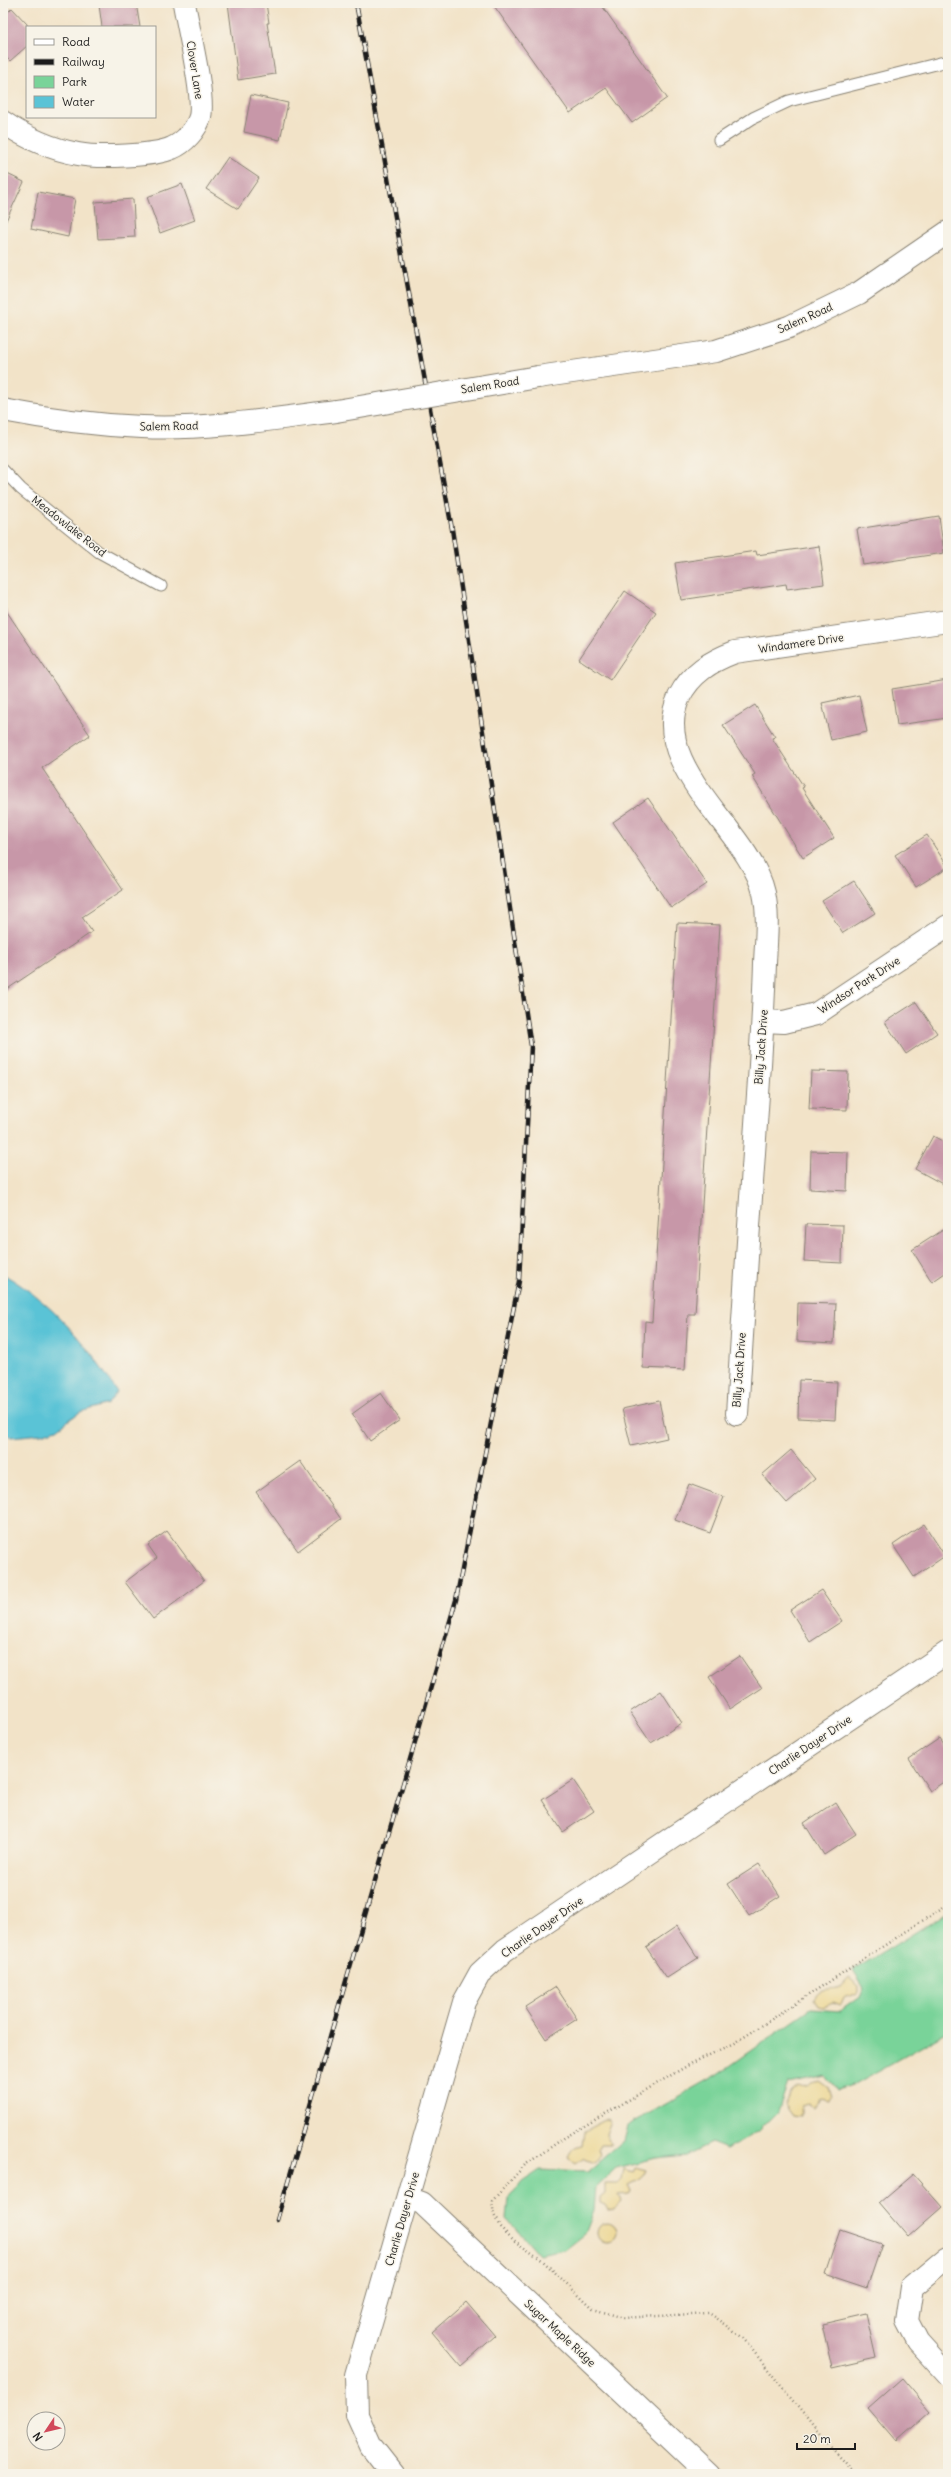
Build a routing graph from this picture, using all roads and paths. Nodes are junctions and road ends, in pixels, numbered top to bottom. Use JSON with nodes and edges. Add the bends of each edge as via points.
{"nodes":[{"id":1,"x":184,"y":3,"type":"edge"},
{"id":2,"x":948,"y":61,"type":"edge"},
{"id":3,"x":3,"y":122,"type":"edge"},
{"id":4,"x":719,"y":140,"type":"dead end"},
{"id":5,"x":948,"y":232,"type":"edge"},
{"id":6,"x":3,"y":410,"type":"edge"},
{"id":7,"x":3,"y":470,"type":"edge"},
{"id":8,"x":161,"y":586,"type":"dead end"},
{"id":9,"x":948,"y":621,"type":"edge"},
{"id":10,"x":676,"y":704,"type":"joint"},
{"id":11,"x":948,"y":926,"type":"edge"},
{"id":12,"x":763,"y":1021,"type":"junction"},
{"id":13,"x":736,"y":1414,"type":"dead end"},
{"id":14,"x":948,"y":1652,"type":"edge"},
{"id":15,"x":948,"y":1904,"type":"edge"},
{"id":16,"x":408,"y":2198,"type":"junction"},
{"id":17,"x":948,"y":2257,"type":"edge"},
{"id":18,"x":948,"y":2375,"type":"edge"},
{"id":19,"x":394,"y":2474,"type":"edge"},
{"id":20,"x":709,"y":2474,"type":"edge"},
{"id":21,"x":856,"y":2474,"type":"edge"}],
"edges":[{"from":1,"to":3,"type":"street","name":"Clover Lane","via":[[200,110],[198,122],[191,133],[171,149],[110,156],[80,154],[45,145]]},
{"from":2,"to":4,"type":"lane","via":[[789,101],[754,118]]},
{"from":5,"to":6,"type":"street","name":"Salem Road","bridge":true,"via":[[859,293],[789,327],[716,351],[538,377],[336,411],[238,423],[143,427],[57,420]]},
{"from":7,"to":8,"type":"lane","name":"Meadowlake Road","via":[[21,489],[99,552]]},
{"from":9,"to":10,"type":"street","name":"Windamere Drive","via":[[735,652],[712,661],[696,674],[684,687]]},
{"from":10,"to":12,"type":"street","name":"Billy Jack Drive","via":[[676,744],[684,765],[757,873],[764,891],[767,912]]},
{"from":11,"to":12,"type":"street","name":"Windsor Park Drive","via":[[816,1014],[784,1022]]},
{"from":12,"to":13,"type":"street","name":"Billy Jack Drive"},
{"from":14,"to":16,"type":"street","name":"Charlie Dayer Drive","via":[[512,1946],[480,1973],[464,2002],[453,2035]]},
{"from":15,"to":21,"type":"path","via":[[735,2043],[692,2063],[564,2138],[525,2165],[492,2201],[494,2215],[500,2227],[542,2260],[594,2309],[624,2318],[709,2313],[725,2324],[743,2338],[824,2440]]},
{"from":16,"to":19,"type":"street","name":"Charlie Dayer Drive","via":[[356,2375],[356,2415],[371,2446]]},
{"from":16,"to":20,"type":"street","name":"Sugar Maple Ridge","via":[[422,2203]]},
{"from":17,"to":18,"type":"street","via":[[912,2287],[907,2321],[918,2342]]}]}
